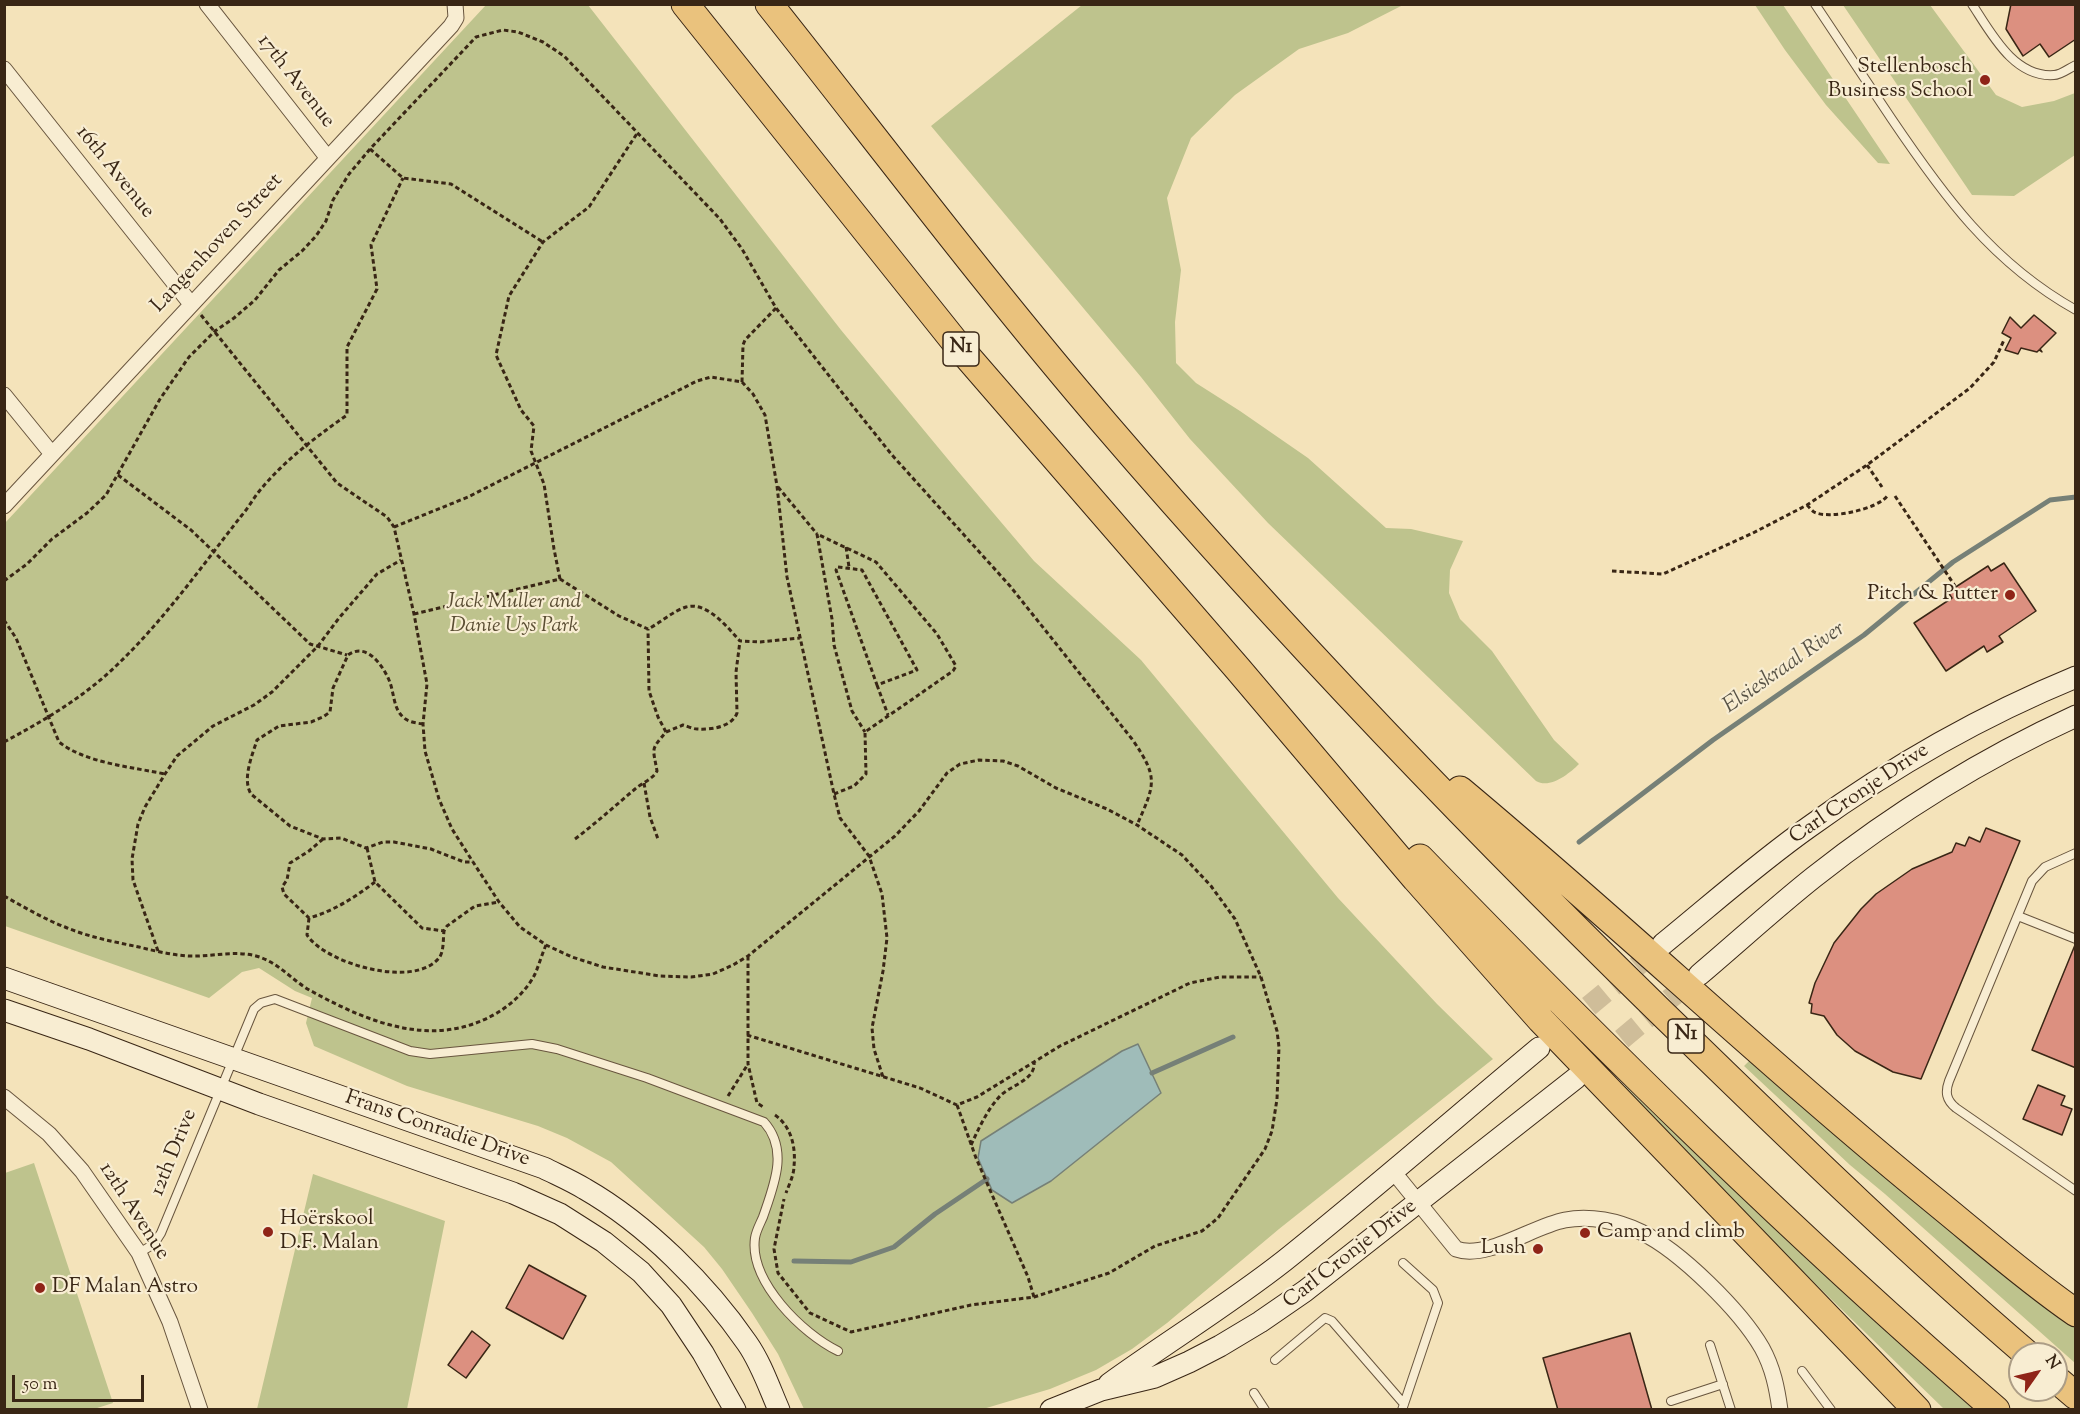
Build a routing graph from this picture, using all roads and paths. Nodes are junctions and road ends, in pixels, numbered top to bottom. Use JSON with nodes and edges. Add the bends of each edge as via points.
{"nodes":[{"id":1,"x":207,"y":4,"type":"edge"},
{"id":2,"x":685,"y":4,"type":"edge"},
{"id":3,"x":769,"y":4,"type":"edge"},
{"id":4,"x":1815,"y":4,"type":"edge"},
{"id":5,"x":1972,"y":4,"type":"edge"},
{"id":6,"x":456,"y":7,"type":"edge"},
{"id":7,"x":2076,"y":65,"type":"edge"},
{"id":8,"x":4,"y":69,"type":"edge"},
{"id":9,"x":638,"y":132,"type":"junction"},
{"id":10,"x":370,"y":149,"type":"junction"},
{"id":11,"x":327,"y":157,"type":"junction"},
{"id":12,"x":403,"y":178,"type":"junction"},
{"id":13,"x":543,"y":242,"type":"junction"},
{"id":14,"x":776,"y":308,"type":"junction"},
{"id":15,"x":196,"y":309,"type":"junction"},
{"id":16,"x":2076,"y":310,"type":"edge"},
{"id":17,"x":214,"y":331,"type":"junction"},
{"id":18,"x":2004,"y":340,"type":"dead end"},
{"id":19,"x":742,"y":382,"type":"junction"},
{"id":20,"x":4,"y":395,"type":"edge"},
{"id":21,"x":305,"y":446,"type":"junction"},
{"id":22,"x":52,"y":454,"type":"junction"},
{"id":23,"x":536,"y":463,"type":"junction"},
{"id":24,"x":1867,"y":465,"type":"junction"},
{"id":25,"x":118,"y":475,"type":"junction"},
{"id":26,"x":777,"y":486,"type":"junction"},
{"id":27,"x":1882,"y":488,"type":"dead end"},
{"id":28,"x":1888,"y":495,"type":"dead end"},
{"id":29,"x":1895,"y":496,"type":"dead end"},
{"id":30,"x":1807,"y":505,"type":"junction"},
{"id":31,"x":4,"y":506,"type":"edge"},
{"id":32,"x":394,"y":527,"type":"junction"},
{"id":33,"x":817,"y":534,"type":"junction"},
{"id":34,"x":846,"y":547,"type":"junction"},
{"id":35,"x":213,"y":550,"type":"junction"},
{"id":36,"x":401,"y":560,"type":"junction"},
{"id":37,"x":849,"y":567,"type":"junction"},
{"id":38,"x":1612,"y":571,"type":"dead end"},
{"id":39,"x":561,"y":579,"type":"junction"},
{"id":40,"x":4,"y":581,"type":"edge"},
{"id":41,"x":1955,"y":586,"type":"dead end"},
{"id":42,"x":414,"y":614,"type":"junction"},
{"id":43,"x":4,"y":620,"type":"edge"},
{"id":44,"x":648,"y":629,"type":"junction"},
{"id":45,"x":800,"y":638,"type":"junction"},
{"id":46,"x":740,"y":641,"type":"junction"},
{"id":47,"x":318,"y":646,"type":"junction"},
{"id":48,"x":348,"y":655,"type":"junction"},
{"id":49,"x":1238,"y":669,"type":"junction"},
{"id":50,"x":2076,"y":677,"type":"edge"},
{"id":51,"x":877,"y":685,"type":"junction"},
{"id":52,"x":1358,"y":704,"type":"junction"},
{"id":53,"x":888,"y":715,"type":"junction"},
{"id":54,"x":2076,"y":716,"type":"edge"},
{"id":55,"x":48,"y":718,"type":"junction"},
{"id":56,"x":423,"y":724,"type":"junction"},
{"id":57,"x":666,"y":732,"type":"junction"},
{"id":58,"x":866,"y":732,"type":"junction"},
{"id":59,"x":4,"y":741,"type":"edge"},
{"id":60,"x":165,"y":774,"type":"junction"},
{"id":61,"x":644,"y":783,"type":"junction"},
{"id":62,"x":834,"y":794,"type":"junction"},
{"id":63,"x":1137,"y":825,"type":"junction"},
{"id":64,"x":323,"y":839,"type":"junction"},
{"id":65,"x":575,"y":839,"type":"dead end"},
{"id":66,"x":658,"y":839,"type":"dead end"},
{"id":67,"x":366,"y":848,"type":"junction"},
{"id":68,"x":2076,"y":853,"type":"edge"},
{"id":69,"x":869,"y":856,"type":"junction"},
{"id":70,"x":472,"y":862,"type":"junction"},
{"id":71,"x":375,"y":882,"type":"junction"},
{"id":72,"x":4,"y":896,"type":"edge"},
{"id":73,"x":500,"y":903,"type":"junction"},
{"id":74,"x":2018,"y":916,"type":"junction"},
{"id":75,"x":309,"y":918,"type":"junction"},
{"id":76,"x":444,"y":931,"type":"junction"},
{"id":77,"x":2076,"y":939,"type":"edge"},
{"id":78,"x":1663,"y":944,"type":"tunnel mouth"},
{"id":79,"x":546,"y":945,"type":"junction"},
{"id":80,"x":158,"y":951,"type":"junction"},
{"id":81,"x":748,"y":956,"type":"junction"},
{"id":82,"x":1699,"y":975,"type":"tunnel mouth"},
{"id":83,"x":1261,"y":977,"type":"junction"},
{"id":84,"x":4,"y":978,"type":"edge"},
{"id":85,"x":4,"y":1010,"type":"edge"},
{"id":86,"x":747,"y":1035,"type":"junction"},
{"id":87,"x":1539,"y":1048,"type":"dead end"},
{"id":88,"x":234,"y":1059,"type":"junction"},
{"id":89,"x":1034,"y":1062,"type":"junction"},
{"id":90,"x":748,"y":1064,"type":"junction"},
{"id":91,"x":883,"y":1077,"type":"junction"},
{"id":92,"x":1576,"y":1078,"type":"dead end"},
{"id":93,"x":222,"y":1090,"type":"junction"},
{"id":94,"x":4,"y":1097,"type":"edge"},
{"id":95,"x":957,"y":1105,"type":"junction"},
{"id":96,"x":722,"y":1106,"type":"junction"},
{"id":97,"x":765,"y":1108,"type":"dead end"},
{"id":98,"x":774,"y":1114,"type":"dead end"},
{"id":99,"x":971,"y":1146,"type":"junction"},
{"id":100,"x":1392,"y":1170,"type":"junction"},
{"id":101,"x":2076,"y":1191,"type":"edge"},
{"id":102,"x":1419,"y":1202,"type":"junction"},
{"id":103,"x":139,"y":1253,"type":"junction"},
{"id":104,"x":1403,"y":1263,"type":"dead end"},
{"id":105,"x":1034,"y":1297,"type":"junction"},
{"id":106,"x":2076,"y":1313,"type":"edge"},
{"id":107,"x":2013,"y":1342,"type":"edge"},
{"id":108,"x":1710,"y":1345,"type":"dead end"},
{"id":109,"x":838,"y":1351,"type":"dead end"},
{"id":110,"x":1275,"y":1360,"type":"dead end"},
{"id":111,"x":1802,"y":1371,"type":"dead end"},
{"id":112,"x":1723,"y":1384,"type":"junction"},
{"id":113,"x":1101,"y":1390,"type":"junction"},
{"id":114,"x":1254,"y":1392,"type":"dead end"},
{"id":115,"x":1671,"y":1401,"type":"dead end"},
{"id":116,"x":1403,"y":1407,"type":"edge"},
{"id":117,"x":200,"y":1410,"type":"edge"},
{"id":118,"x":735,"y":1410,"type":"edge"},
{"id":119,"x":779,"y":1410,"type":"edge"},
{"id":120,"x":1051,"y":1410,"type":"edge"},
{"id":121,"x":1265,"y":1410,"type":"edge"},
{"id":122,"x":1731,"y":1410,"type":"edge"},
{"id":123,"x":1780,"y":1410,"type":"edge"},
{"id":124,"x":1831,"y":1410,"type":"edge"},
{"id":125,"x":1917,"y":1410,"type":"edge"},
{"id":126,"x":1996,"y":1410,"type":"edge"}],
"edges":[{"from":1,"to":11,"type":"street","name":"17th Avenue"},
{"from":2,"to":49,"type":"highway","number":"N1","via":[[959,347]]},
{"from":3,"to":52,"type":"highway","number":"N1","via":[[1105,424]]},
{"from":4,"to":16,"type":"lane","via":[[1959,213],[2020,273]]},
{"from":5,"to":7,"type":"lane","via":[[2017,64],[2055,75]]},
{"from":6,"to":11,"type":"street","name":"Langenhoven Street","via":[[451,26]]},
{"from":8,"to":15,"type":"street","name":"16th Avenue"},
{"from":9,"to":10,"type":"path","via":[[564,56],[543,42],[503,30],[476,37]]},
{"from":9,"to":13,"type":"path","via":[[589,207]]},
{"from":9,"to":14,"type":"path","via":[[720,219]]},
{"from":10,"to":12,"type":"path"},
{"from":10,"to":17,"type":"path","via":[[349,174],[316,236],[279,270],[255,300]]},
{"from":11,"to":15,"type":"street","name":"Langenhoven Street"},
{"from":12,"to":13,"type":"path","via":[[451,184]]},
{"from":12,"to":21,"type":"path","via":[[371,245],[377,289],[347,347],[347,415]]},
{"from":13,"to":23,"type":"path","via":[[509,296],[496,356],[521,410],[534,426],[531,452]]},
{"from":14,"to":19,"type":"path","via":[[745,340]]},
{"from":14,"to":63,"type":"path","via":[[892,455],[1010,586],[1142,753],[1152,774],[1150,796]]},
{"from":15,"to":17,"type":"path"},
{"from":15,"to":22,"type":"street","name":"Langenhoven Street"},
{"from":17,"to":21,"type":"path"},
{"from":17,"to":25,"type":"path","via":[[189,357],[160,399]]},
{"from":18,"to":24,"type":"path","via":[[1994,362],[1970,388]]},
{"from":19,"to":23,"type":"path","via":[[711,377],[697,381]]},
{"from":19,"to":26,"type":"path","via":[[765,415]]},
{"from":20,"to":22,"type":"street"},
{"from":21,"to":32,"type":"path","via":[[337,483],[387,517]]},
{"from":21,"to":35,"type":"path","via":[[260,489]]},
{"from":22,"to":31,"type":"street","name":"Langenhoven Street"},
{"from":23,"to":32,"type":"path","via":[[468,498]]},
{"from":23,"to":39,"type":"path","via":[[544,484]]},
{"from":24,"to":27,"type":"path"},
{"from":24,"to":30,"type":"path"},
{"from":25,"to":35,"type":"path"},
{"from":25,"to":40,"type":"path","via":[[106,495],[87,513]]},
{"from":26,"to":33,"type":"path"},
{"from":26,"to":45,"type":"path","via":[[787,577]]},
{"from":28,"to":30,"type":"path","via":[[1866,509],[1843,513],[1815,512]]},
{"from":29,"to":41,"type":"path"},
{"from":30,"to":38,"type":"path","via":[[1663,574]]},
{"from":32,"to":36,"type":"path"},
{"from":33,"to":34,"type":"path"},
{"from":33,"to":58,"type":"path","via":[[834,645],[852,711]]},
{"from":34,"to":37,"type":"path"},
{"from":34,"to":53,"type":"path","via":[[876,562],[937,634],[956,666]]},
{"from":35,"to":47,"type":"path","via":[[310,644]]},
{"from":35,"to":55,"type":"path","via":[[124,658],[90,689]]},
{"from":36,"to":42,"type":"path"},
{"from":36,"to":47,"type":"path","via":[[377,574]]},
{"from":37,"to":51,"type":"path","via":[[836,570]]},
{"from":37,"to":51,"type":"path","via":[[862,570],[917,670]]},
{"from":39,"to":42,"type":"path"},
{"from":39,"to":44,"type":"path","via":[[619,616]]},
{"from":42,"to":56,"type":"path","via":[[427,684]]},
{"from":43,"to":55,"type":"path","via":[[16,638]]},
{"from":44,"to":46,"type":"path","via":[[694,606],[713,614]]},
{"from":44,"to":57,"type":"path","via":[[649,692]]},
{"from":45,"to":46,"type":"path"},
{"from":45,"to":62,"type":"path"},
{"from":46,"to":57,"type":"path","via":[[735,719],[723,726],[696,730],[682,725]]},
{"from":47,"to":48,"type":"path"},
{"from":47,"to":60,"type":"path","via":[[272,692],[194,741]]},
{"from":48,"to":56,"type":"path","via":[[359,650],[371,654],[389,679],[402,717]]},
{"from":48,"to":64,"type":"path","via":[[333,688],[330,712],[311,722],[279,726],[257,740],[247,778],[251,794],[276,815],[290,826]]},
{"from":49,"to":125,"type":"highway","via":[[1541,1020]]},
{"from":49,"to":126,"type":"highway","number":"N1","via":[[1638,1079],[1748,1186]]},
{"from":50,"to":78,"type":"main road","name":"Carl Cronje Drive","via":[[1952,735],[1872,784],[1808,827]]},
{"from":51,"to":53,"type":"path"},
{"from":52,"to":106,"type":"highway","via":[[1521,841],[1861,1141],[2026,1277]]},
{"from":52,"to":107,"type":"highway","number":"N1","via":[[1608,962],[1796,1143]]},
{"from":53,"to":58,"type":"path"},
{"from":54,"to":82,"type":"main road","name":"Carl Cronje Drive","via":[[2007,750],[1904,812],[1813,878]]},
{"from":55,"to":59,"type":"path"},
{"from":55,"to":60,"type":"path","via":[[59,742],[68,749]]},
{"from":56,"to":70,"type":"path","via":[[425,751],[439,799]]},
{"from":57,"to":61,"type":"path","via":[[653,747],[657,771]]},
{"from":58,"to":62,"type":"path","via":[[866,774],[855,786]]},
{"from":60,"to":80,"type":"path","via":[[138,824],[132,859],[133,880]]},
{"from":61,"to":65,"type":"path"},
{"from":61,"to":66,"type":"path"},
{"from":62,"to":69,"type":"path","via":[[840,818]]},
{"from":63,"to":69,"type":"path","via":[[1018,766],[979,760],[960,764],[947,773],[919,811]]},
{"from":63,"to":83,"type":"path","via":[[1182,855],[1211,886],[1236,919]]},
{"from":64,"to":67,"type":"path","via":[[341,838]]},
{"from":64,"to":75,"type":"path","via":[[290,863],[282,886],[284,894]]},
{"from":67,"to":70,"type":"path","via":[[394,842]]},
{"from":67,"to":71,"type":"path"},
{"from":68,"to":74,"type":"lane","via":[[2038,873]]},
{"from":69,"to":81,"type":"path"},
{"from":69,"to":91,"type":"path","via":[[886,915],[887,938],[872,1028]]},
{"from":70,"to":73,"type":"path"},
{"from":71,"to":75,"type":"path","via":[[357,896]]},
{"from":71,"to":76,"type":"path","via":[[422,928]]},
{"from":72,"to":80,"type":"path","via":[[67,928]]},
{"from":73,"to":76,"type":"path","via":[[475,906]]},
{"from":73,"to":79,"type":"path","via":[[520,927]]},
{"from":74,"to":77,"type":"lane"},
{"from":74,"to":101,"type":"lane","via":[[1946,1093],[1956,1108]]},
{"from":75,"to":76,"type":"path","via":[[307,935],[322,950],[351,964],[392,974],[417,970],[438,959]]},
{"from":79,"to":80,"type":"path","via":[[535,974],[507,1007],[459,1029],[436,1031],[409,1030],[368,1018],[311,992],[262,957],[246,953],[188,956]]},
{"from":79,"to":81,"type":"path","via":[[603,967],[670,976],[713,974]]},
{"from":81,"to":86,"type":"path"},
{"from":83,"to":89,"type":"path","via":[[1220,977],[1190,983]]},
{"from":83,"to":105,"type":"path","via":[[1279,1047],[1272,1131],[1265,1149],[1223,1211],[1202,1231],[1155,1246],[1109,1272]]},
{"from":84,"to":88,"type":"main road","name":"Frans Conradie Drive"},
{"from":85,"to":93,"type":"main road","name":"Frans Conradie Drive"},
{"from":86,"to":90,"type":"path"},
{"from":86,"to":91,"type":"path"},
{"from":87,"to":100,"type":"main road","name":"Carl Cronje Drive"},
{"from":88,"to":93,"type":"lane","name":"12th Drive"},
{"from":88,"to":96,"type":"lane","name":"12th Drive","via":[[254,1009],[275,999],[410,1052],[430,1054],[532,1044],[557,1048]]},
{"from":88,"to":119,"type":"main road","name":"Frans Conradie Drive","via":[[544,1168],[586,1189],[667,1250],[703,1288],[747,1344]]},
{"from":89,"to":95,"type":"path"},
{"from":89,"to":99,"type":"path","via":[[1032,1074],[1001,1095],[982,1121]]},
{"from":90,"to":96,"type":"path"},
{"from":90,"to":97,"type":"path","via":[[757,1102]]},
{"from":91,"to":95,"type":"path"},
{"from":92,"to":102,"type":"main road","name":"Carl Cronje Drive"},
{"from":93,"to":103,"type":"lane","name":"12th Drive","via":[[161,1233],[154,1244]]},
{"from":93,"to":118,"type":"main road","name":"Frans Conradie Drive","via":[[513,1193],[569,1220],[641,1272],[671,1305]]},
{"from":94,"to":103,"type":"street","name":"12th Avenue","via":[[49,1134],[82,1171]]},
{"from":95,"to":99,"type":"path"},
{"from":96,"to":109,"type":"lane","name":"12th Drive","via":[[764,1122],[776,1142],[778,1160],[773,1190],[755,1238],[756,1263],[782,1306],[825,1345]]},
{"from":98,"to":105,"type":"path","via":[[792,1138],[795,1167],[783,1200],[774,1249],[778,1273],[810,1313],[851,1332],[971,1305]]},
{"from":99,"to":105,"type":"path"},
{"from":100,"to":102,"type":"street"},
{"from":100,"to":113,"type":"main road","name":"Carl Cronje Drive","via":[[1283,1262]]},
{"from":102,"to":113,"type":"main road","name":"Carl Cronje Drive","via":[[1281,1309],[1220,1346],[1155,1377]]},
{"from":102,"to":123,"type":"street","via":[[1456,1249],[1467,1253],[1564,1220],[1588,1218],[1642,1232],[1691,1268],[1740,1318],[1771,1368]]},
{"from":103,"to":117,"type":"street","name":"12th Avenue","via":[[170,1322]]},
{"from":104,"to":116,"type":"lane","via":[[1433,1290],[1438,1303]]},
{"from":108,"to":112,"type":"lane"},
{"from":110,"to":116,"type":"lane","via":[[1325,1318]]},
{"from":111,"to":124,"type":"lane"},
{"from":112,"to":115,"type":"lane"},
{"from":112,"to":122,"type":"lane"},
{"from":113,"to":120,"type":"main road","name":"Carl Cronje Drive"},
{"from":114,"to":121,"type":"lane"}]}
